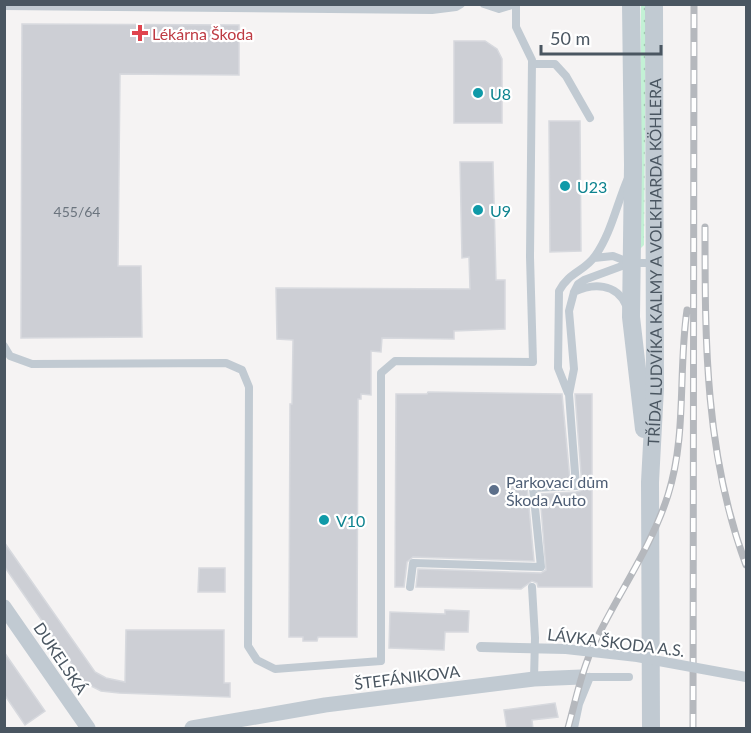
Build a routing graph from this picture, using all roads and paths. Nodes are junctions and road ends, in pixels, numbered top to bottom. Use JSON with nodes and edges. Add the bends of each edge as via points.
{"nodes":[{"id":1,"x":461,"y":4,"type":"edge"},
{"id":2,"x":484,"y":4,"type":"edge"},
{"id":3,"x":515,"y":4,"type":"edge"},
{"id":4,"x":631,"y":4,"type":"edge"},
{"id":5,"x":654,"y":4,"type":"edge"},
{"id":6,"x":4,"y":6,"type":"edge"},
{"id":7,"x":532,"y":64,"type":"junction"},
{"id":8,"x":590,"y":118,"type":"dead end"},
{"id":9,"x":633,"y":165,"type":"junction"},
{"id":10,"x":594,"y":258,"type":"junction"},
{"id":11,"x":631,"y":263,"type":"junction"},
{"id":12,"x":654,"y":263,"type":"junction"},
{"id":13,"x":574,"y":292,"type":"junction"},
{"id":14,"x":631,"y":317,"type":"junction"},
{"id":15,"x":4,"y":346,"type":"edge"},
{"id":16,"x":569,"y":394,"type":"junction"},
{"id":17,"x":650,"y":482,"type":"junction"},
{"id":18,"x":410,"y":587,"type":"dead end"},
{"id":19,"x":532,"y":587,"type":"dead end"},
{"id":20,"x":4,"y":607,"type":"edge"},
{"id":21,"x":481,"y":646,"type":"dead end"},
{"id":22,"x":586,"y":677,"type":"junction"},
{"id":23,"x":629,"y":677,"type":"dead end"},
{"id":24,"x":747,"y":677,"type":"edge"},
{"id":25,"x":534,"y":679,"type":"junction"},
{"id":26,"x":88,"y":729,"type":"edge"},
{"id":27,"x":192,"y":729,"type":"edge"},
{"id":28,"x":574,"y":729,"type":"edge"},
{"id":29,"x":651,"y":729,"type":"edge"}],
"edges":[{"from":1,"to":6,"type":"lane","via":[[432,10]]},
{"from":2,"to":3,"type":"lane","via":[[499,9]]},
{"from":3,"to":7,"type":"lane","via":[[516,27]]},
{"from":4,"to":9,"type":"street","name":"TŘÍDA LUDVÍKA KALMY A VOLKHARDA KÖHLERA"},
{"from":5,"to":12,"type":"street","name":"TŘÍDA LUDVÍKA KALMY A VOLKHARDA KÖHLERA"},
{"from":7,"to":8,"type":"lane","via":[[555,63]]},
{"from":7,"to":15,"type":"lane","via":[[533,362],[395,361],[381,373],[381,661],[275,669],[257,660],[248,646],[249,387],[242,370],[226,363],[32,364],[10,356]]},
{"from":9,"to":10,"type":"lane"},
{"from":9,"to":11,"type":"street","name":"TŘÍDA LUDVÍKA KALMY A VOLKHARDA KÖHLERA"},
{"from":10,"to":11,"type":"lane","via":[[613,256]]},
{"from":10,"to":16,"type":"lane","via":[[564,280],[559,291],[558,368]]},
{"from":11,"to":12,"type":"lane"},
{"from":11,"to":13,"type":"lane","via":[[584,280]]},
{"from":11,"to":14,"type":"street","name":"TŘÍDA LUDVÍKA KALMY A VOLKHARDA KÖHLERA"},
{"from":12,"to":17,"type":"street","name":"TŘÍDA LUDVÍKA KALMY A VOLKHARDA KÖHLERA","via":[[655,388]]},
{"from":13,"to":14,"type":"lane","via":[[595,285],[609,288],[623,298]]},
{"from":13,"to":16,"type":"lane","via":[[569,311],[574,369]]},
{"from":14,"to":17,"type":"street","name":"TŘÍDA LUDVÍKA KALMY A VOLKHARDA KÖHLERA"},
{"from":16,"to":18,"type":"lane","via":[[576,486],[533,488],[542,567],[413,563]]},
{"from":17,"to":29,"type":"street","name":"TŘÍDA LUDVÍKA KALMY A VOLKHARDA KÖHLERA"},
{"from":19,"to":25,"type":"lane"},
{"from":20,"to":26,"type":"street","name":"DUKELSKÁ"},
{"from":21,"to":24,"type":"street","name":"LÁVKA ŠKODA A.S.","bridge":true,"via":[[637,657]]},
{"from":22,"to":23,"type":"lane","name":"ŠTEFÁNIKOVA"},
{"from":22,"to":25,"type":"street","name":"ŠTEFÁNIKOVA"},
{"from":22,"to":28,"type":"lane"},
{"from":25,"to":27,"type":"street","name":"ŠTEFÁNIKOVA","via":[[325,705]]}]}
